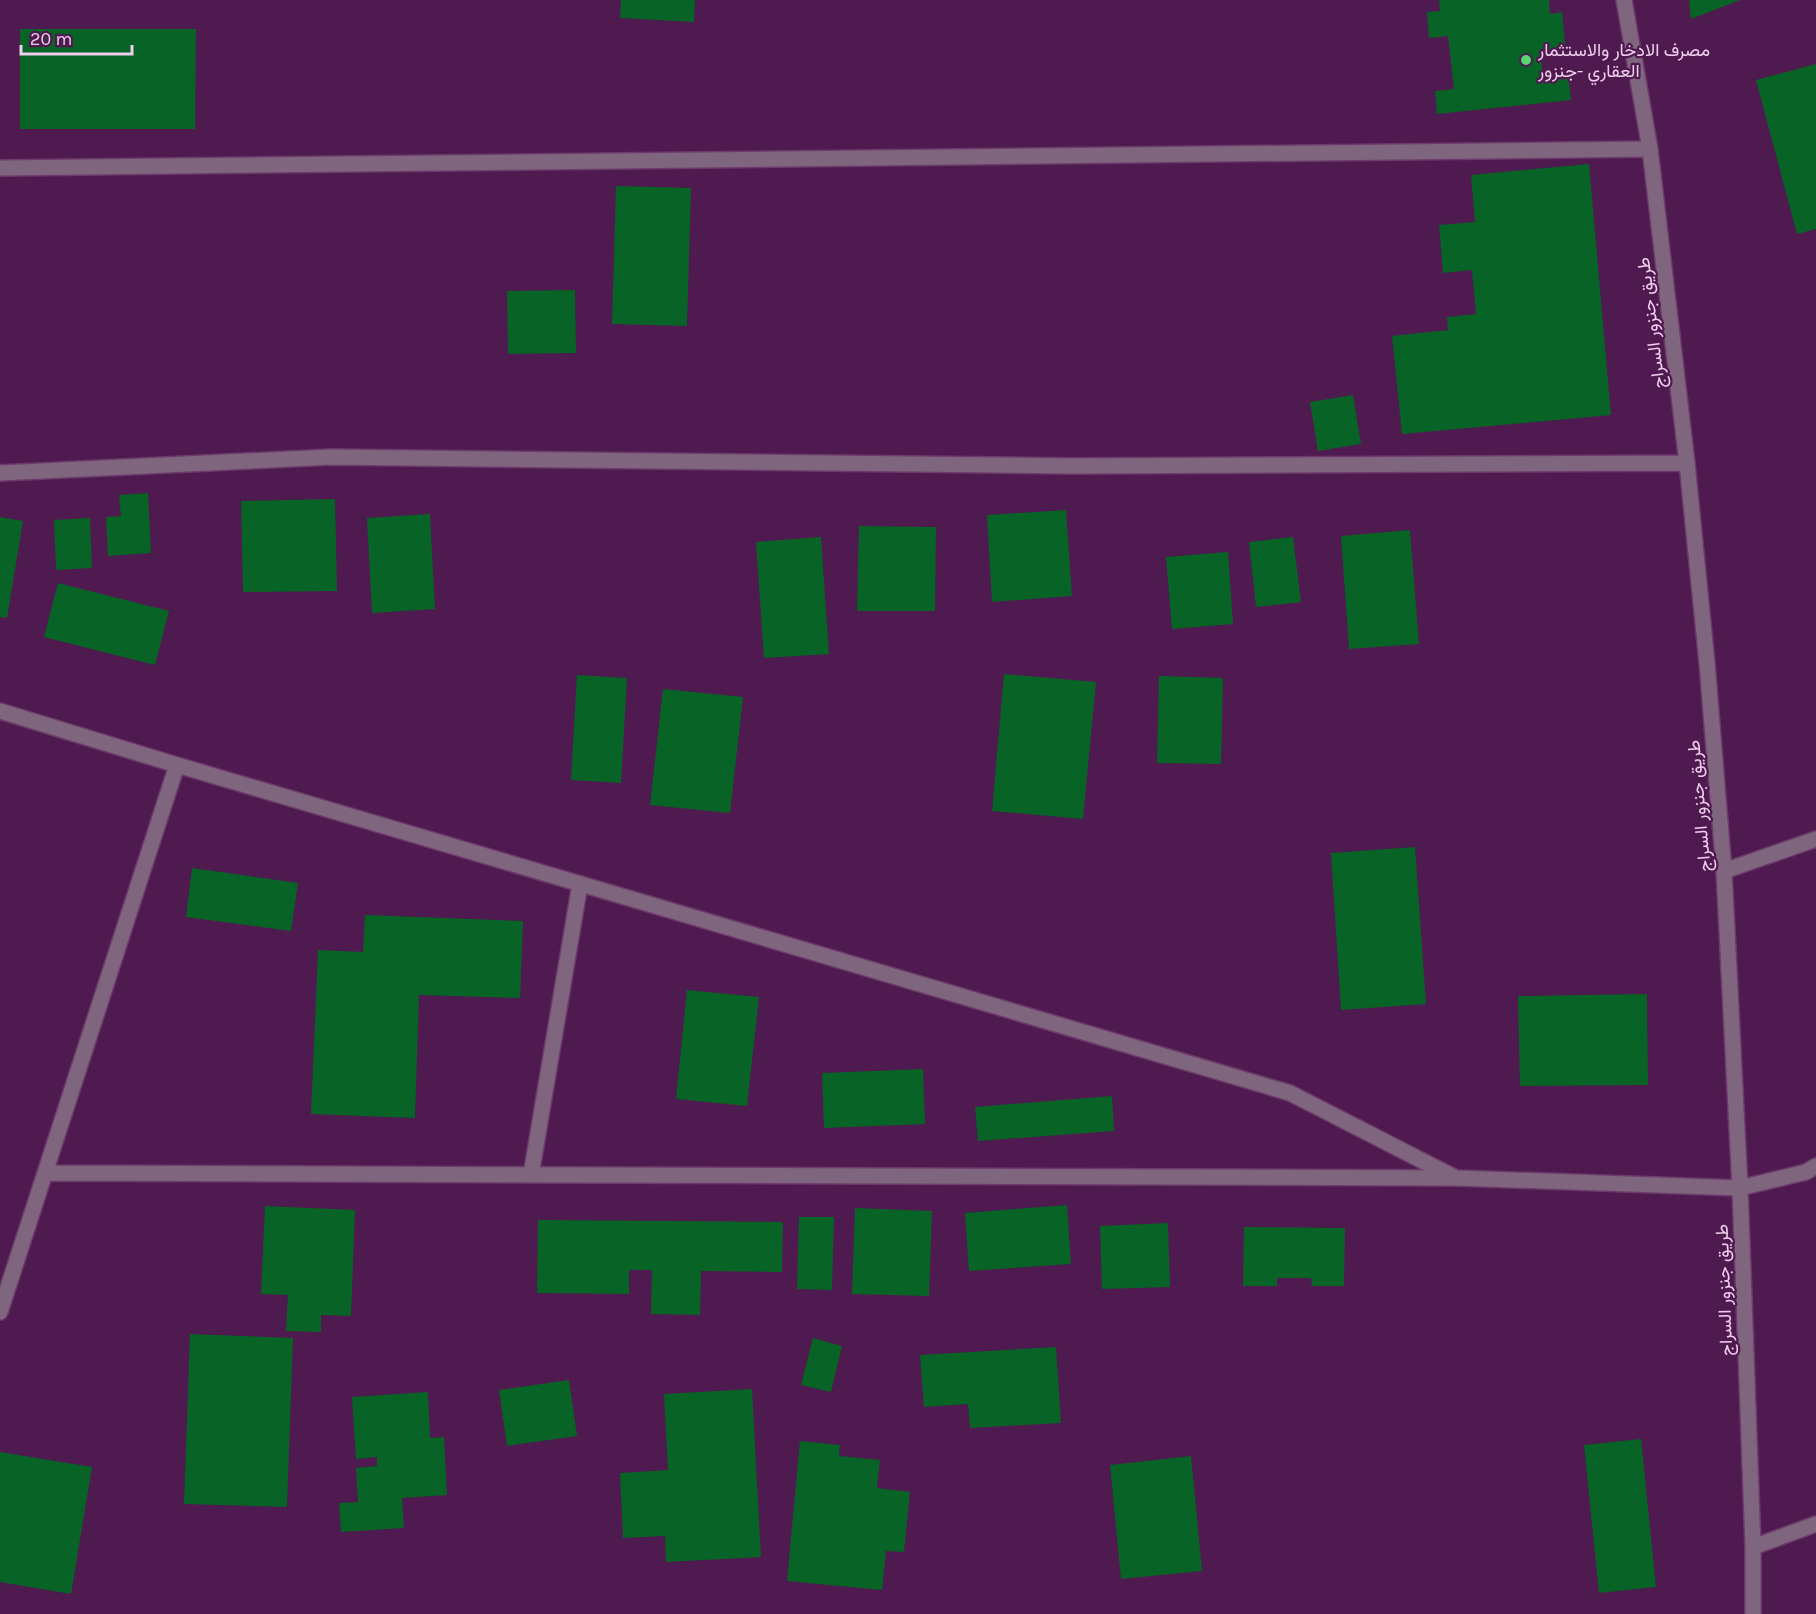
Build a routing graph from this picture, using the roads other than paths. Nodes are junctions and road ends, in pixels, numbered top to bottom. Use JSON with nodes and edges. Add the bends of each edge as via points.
{"nodes":[{"id":1,"x":1624,"y":0,"type":"edge"},
{"id":2,"x":1650,"y":149,"type":"junction"},
{"id":3,"x":0,"y":168,"type":"edge"},
{"id":4,"x":1687,"y":463,"type":"junction"},
{"id":5,"x":0,"y":473,"type":"edge"},
{"id":6,"x":0,"y":711,"type":"edge"},
{"id":7,"x":177,"y":765,"type":"junction"},
{"id":8,"x":1816,"y":839,"type":"edge"},
{"id":9,"x":1724,"y":871,"type":"junction"},
{"id":10,"x":580,"y":884,"type":"junction"},
{"id":11,"x":1816,"y":1166,"type":"edge"},
{"id":12,"x":46,"y":1173,"type":"junction"},
{"id":13,"x":531,"y":1175,"type":"junction"},
{"id":14,"x":1457,"y":1178,"type":"junction"},
{"id":15,"x":1740,"y":1188,"type":"junction"},
{"id":16,"x":0,"y":1312,"type":"edge"},
{"id":17,"x":1816,"y":1524,"type":"edge"},
{"id":18,"x":1753,"y":1547,"type":"junction"},
{"id":19,"x":1753,"y":1614,"type":"edge"}],
"edges":[{"from":1,"to":2,"type":"street","name":"طريق جنزور السراج"},
{"from":2,"to":3,"type":"street"},
{"from":2,"to":4,"type":"street","name":"طريق جنزور السراج"},
{"from":4,"to":5,"type":"street","via":[[1073,466],[331,457]]},
{"from":4,"to":9,"type":"street","name":"طريق جنزور السراج"},
{"from":6,"to":7,"type":"street"},
{"from":7,"to":10,"type":"street"},
{"from":7,"to":12,"type":"street"},
{"from":8,"to":9,"type":"street"},
{"from":9,"to":15,"type":"street","name":"طريق جنزور السراج"},
{"from":10,"to":13,"type":"street"},
{"from":10,"to":14,"type":"street","via":[[1290,1093]]},
{"from":11,"to":15,"type":"street"},
{"from":12,"to":13,"type":"street"},
{"from":12,"to":16,"type":"street"},
{"from":13,"to":14,"type":"street"},
{"from":14,"to":15,"type":"street"},
{"from":15,"to":18,"type":"street","name":"طريق جنزور السراج"},
{"from":17,"to":18,"type":"street"},
{"from":18,"to":19,"type":"street","name":"طريق جنزور السراج"}]}
